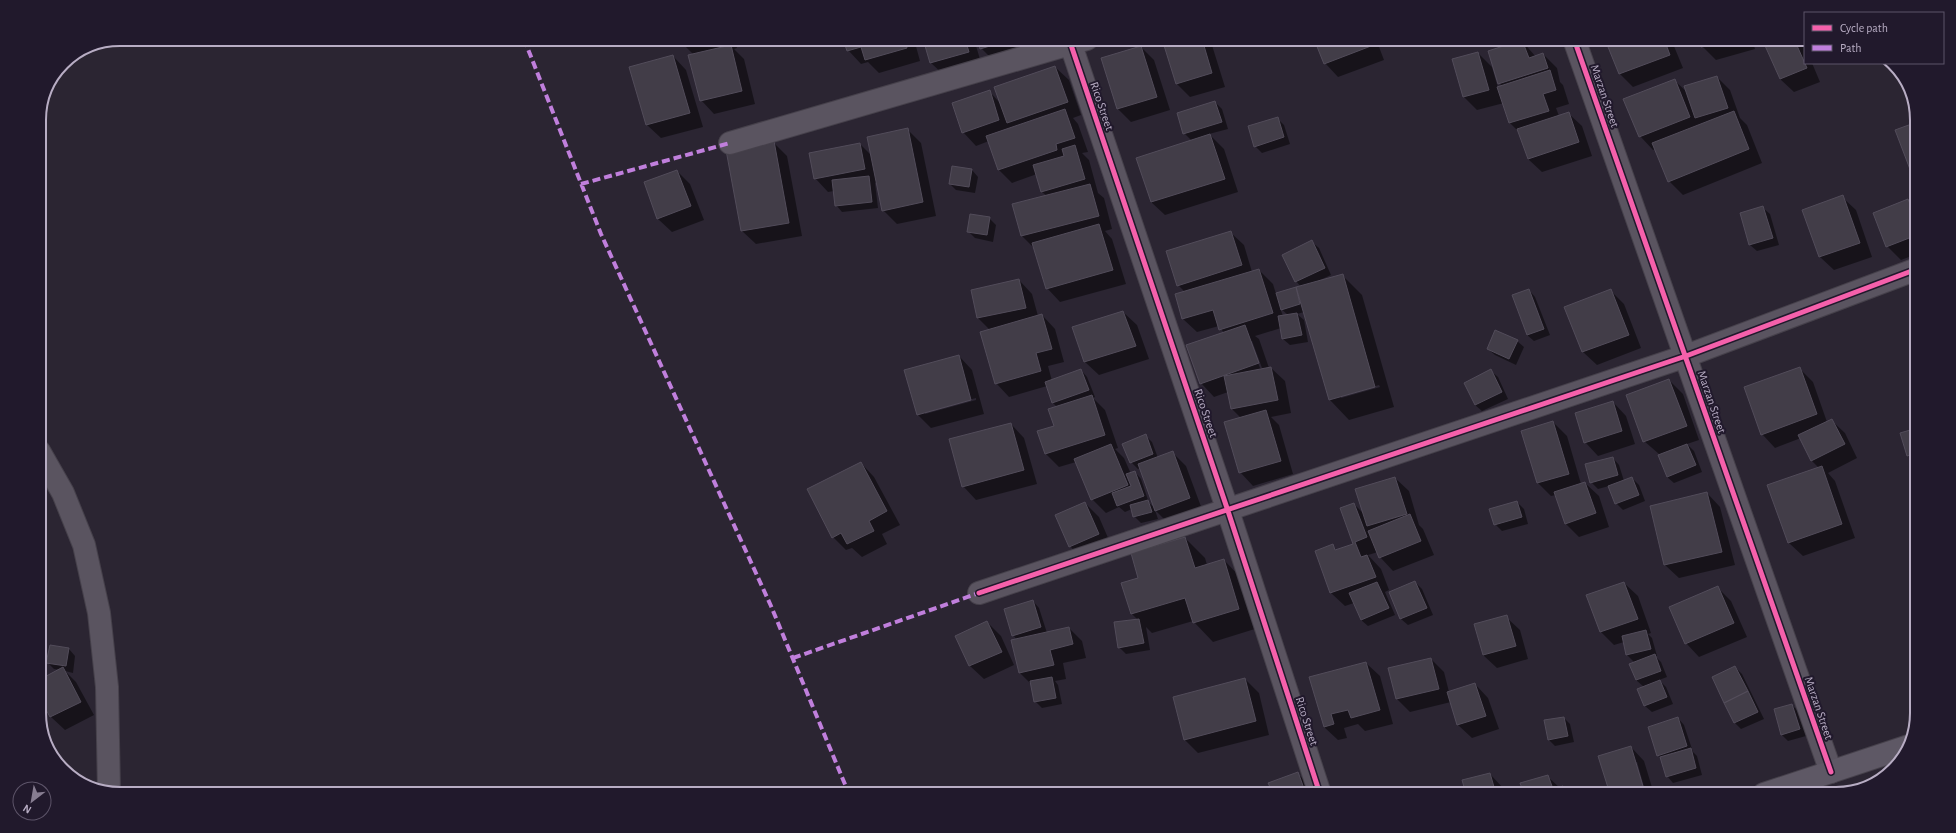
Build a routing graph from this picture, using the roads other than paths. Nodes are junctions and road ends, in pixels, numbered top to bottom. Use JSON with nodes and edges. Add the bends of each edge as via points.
{"nodes":[{"id":1,"x":1059,"y":46,"type":"edge"},
{"id":2,"x":1078,"y":46,"type":"edge"},
{"id":3,"x":1576,"y":46,"type":"edge"},
{"id":4,"x":730,"y":143,"type":"dead end"},
{"id":5,"x":1910,"y":272,"type":"edge"},
{"id":6,"x":1686,"y":356,"type":"junction"},
{"id":7,"x":46,"y":463,"type":"edge"},
{"id":8,"x":1228,"y":511,"type":"junction"},
{"id":9,"x":979,"y":593,"type":"dead end"},
{"id":10,"x":1901,"y":749,"type":"edge"},
{"id":11,"x":1831,"y":772,"type":"junction"},
{"id":12,"x":109,"y":786,"type":"edge"},
{"id":13,"x":1318,"y":787,"type":"edge"},
{"id":14,"x":1785,"y":787,"type":"edge"}],
"edges":[{"from":1,"to":4,"type":"street"},
{"from":2,"to":8,"type":"street","name":"Rico Street"},
{"from":3,"to":6,"type":"street","name":"Marzan Street"},
{"from":5,"to":6,"type":"street"},
{"from":6,"to":8,"type":"street"},
{"from":6,"to":11,"type":"street","name":"Marzan Street"},
{"from":7,"to":12,"type":"street","via":[[63,493],[84,545],[99,613],[107,687]]},
{"from":8,"to":9,"type":"street","via":[[1139,538]]},
{"from":8,"to":13,"type":"street","name":"Rico Street"},
{"from":10,"to":11,"type":"main road"},
{"from":11,"to":14,"type":"main road"}]}
